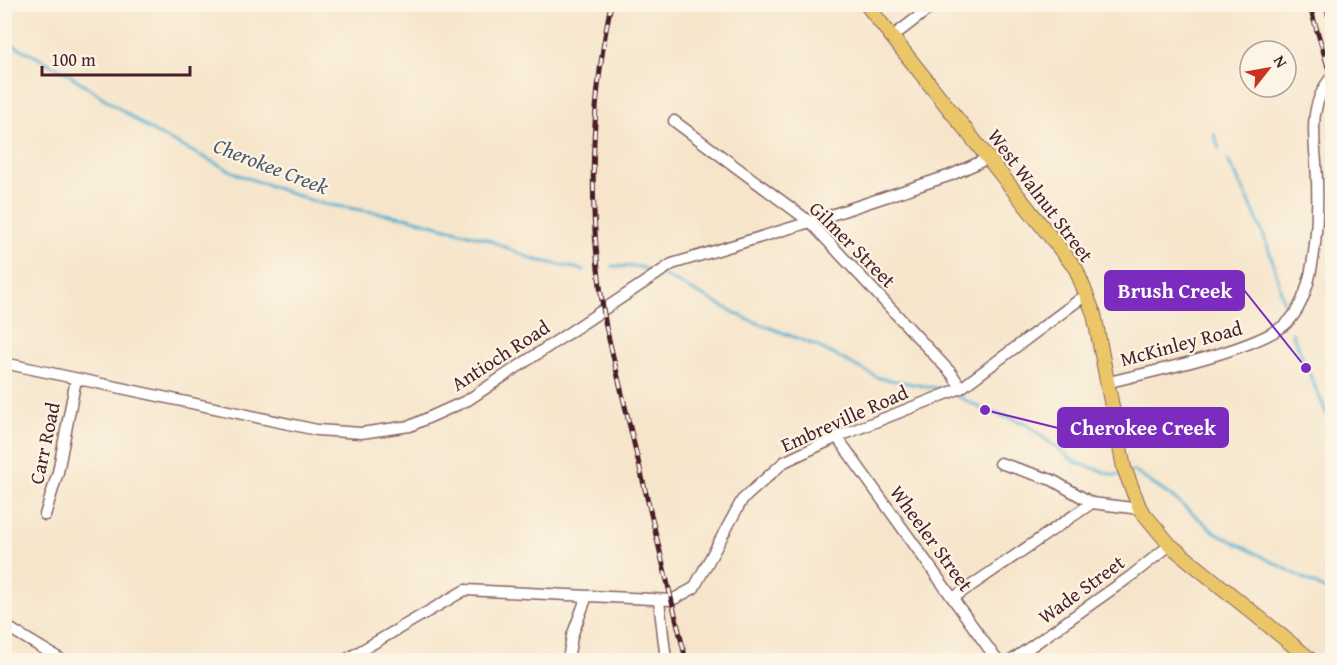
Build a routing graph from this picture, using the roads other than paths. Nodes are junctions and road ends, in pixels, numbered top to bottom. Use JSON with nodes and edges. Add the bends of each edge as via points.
{"nodes":[{"id":1,"x":866,"y":4,"type":"edge"},
{"id":2,"x":935,"y":4,"type":"edge"},
{"id":3,"x":1329,"y":4,"type":"edge"},
{"id":4,"x":1332,"y":14,"type":"edge"},
{"id":5,"x":892,"y":37,"type":"junction"},
{"id":6,"x":1332,"y":76,"type":"edge"},
{"id":7,"x":675,"y":121,"type":"dead end"},
{"id":8,"x":989,"y":158,"type":"junction"},
{"id":9,"x":810,"y":222,"type":"junction"},
{"id":10,"x":1087,"y":294,"type":"junction"},
{"id":11,"x":4,"y":363,"type":"edge"},
{"id":12,"x":76,"y":379,"type":"junction"},
{"id":13,"x":1109,"y":381,"type":"junction"},
{"id":14,"x":955,"y":391,"type":"junction"},
{"id":15,"x":837,"y":437,"type":"junction"},
{"id":16,"x":1000,"y":463,"type":"dead end"},
{"id":17,"x":1092,"y":503,"type":"junction"},
{"id":18,"x":1140,"y":508,"type":"junction"},
{"id":19,"x":45,"y":514,"type":"dead end"},
{"id":20,"x":1170,"y":544,"type":"junction"},
{"id":21,"x":587,"y":596,"type":"junction"},
{"id":22,"x":953,"y":598,"type":"junction"},
{"id":23,"x":659,"y":601,"type":"junction"},
{"id":24,"x":4,"y":625,"type":"edge"},
{"id":25,"x":1306,"y":656,"type":"edge"},
{"id":26,"x":62,"y":660,"type":"edge"},
{"id":27,"x":345,"y":660,"type":"edge"},
{"id":28,"x":568,"y":660,"type":"edge"},
{"id":29,"x":666,"y":660,"type":"edge"},
{"id":30,"x":997,"y":660,"type":"edge"},
{"id":31,"x":1012,"y":660,"type":"edge"},
{"id":32,"x":1289,"y":660,"type":"edge"}],
"edges":[{"from":1,"to":5,"type":"main road","name":"West Walnut Street"},
{"from":2,"to":5,"type":"street"},
{"from":3,"to":4,"type":"street"},
{"from":5,"to":8,"type":"main road","name":"West Walnut Street"},
{"from":6,"to":13,"type":"street","name":"McKinley Road","via":[[1320,94],[1312,119],[1316,238],[1308,283],[1294,315],[1273,333],[1251,343]]},
{"from":7,"to":9,"type":"street","name":"Gilmer Street"},
{"from":8,"to":9,"type":"street","name":"Antioch Road","via":[[951,175]]},
{"from":8,"to":10,"type":"main road","name":"West Walnut Street","via":[[1065,253]]},
{"from":9,"to":12,"type":"street","name":"Antioch Road","via":[[672,264],[468,400],[410,426],[361,433],[317,430]]},
{"from":9,"to":14,"type":"street","name":"Gilmer Street","via":[[952,374]]},
{"from":10,"to":13,"type":"main road","name":"West Walnut Street"},
{"from":10,"to":14,"type":"street","name":"Embreville Road"},
{"from":11,"to":12,"type":"street","name":"Antioch Road"},
{"from":12,"to":19,"type":"street","name":"Carr Road","via":[[58,472]]},
{"from":13,"to":18,"type":"main road","name":"West Walnut Street","via":[[1125,473]]},
{"from":14,"to":15,"type":"street","name":"Embreville Road"},
{"from":15,"to":22,"type":"street","name":"Wheeler Street"},
{"from":15,"to":23,"type":"street","name":"Embreville Road","via":[[784,462],[742,500],[694,588],[672,600]]},
{"from":16,"to":17,"type":"street","via":[[1052,480]]},
{"from":17,"to":18,"type":"street"},
{"from":17,"to":22,"type":"street"},
{"from":18,"to":20,"type":"main road","name":"West Walnut Street"},
{"from":20,"to":25,"type":"main road","name":"West Walnut Street"},
{"from":20,"to":31,"type":"street","name":"Wade Street"},
{"from":21,"to":23,"type":"street","name":"Embreville Road"},
{"from":21,"to":27,"type":"street","name":"Embreville Road","via":[[465,590]]},
{"from":21,"to":28,"type":"street"},
{"from":22,"to":30,"type":"street","name":"Wheeler Street"},
{"from":23,"to":29,"type":"street"},
{"from":24,"to":26,"type":"street"},
{"from":25,"to":32,"type":"street"}]}
